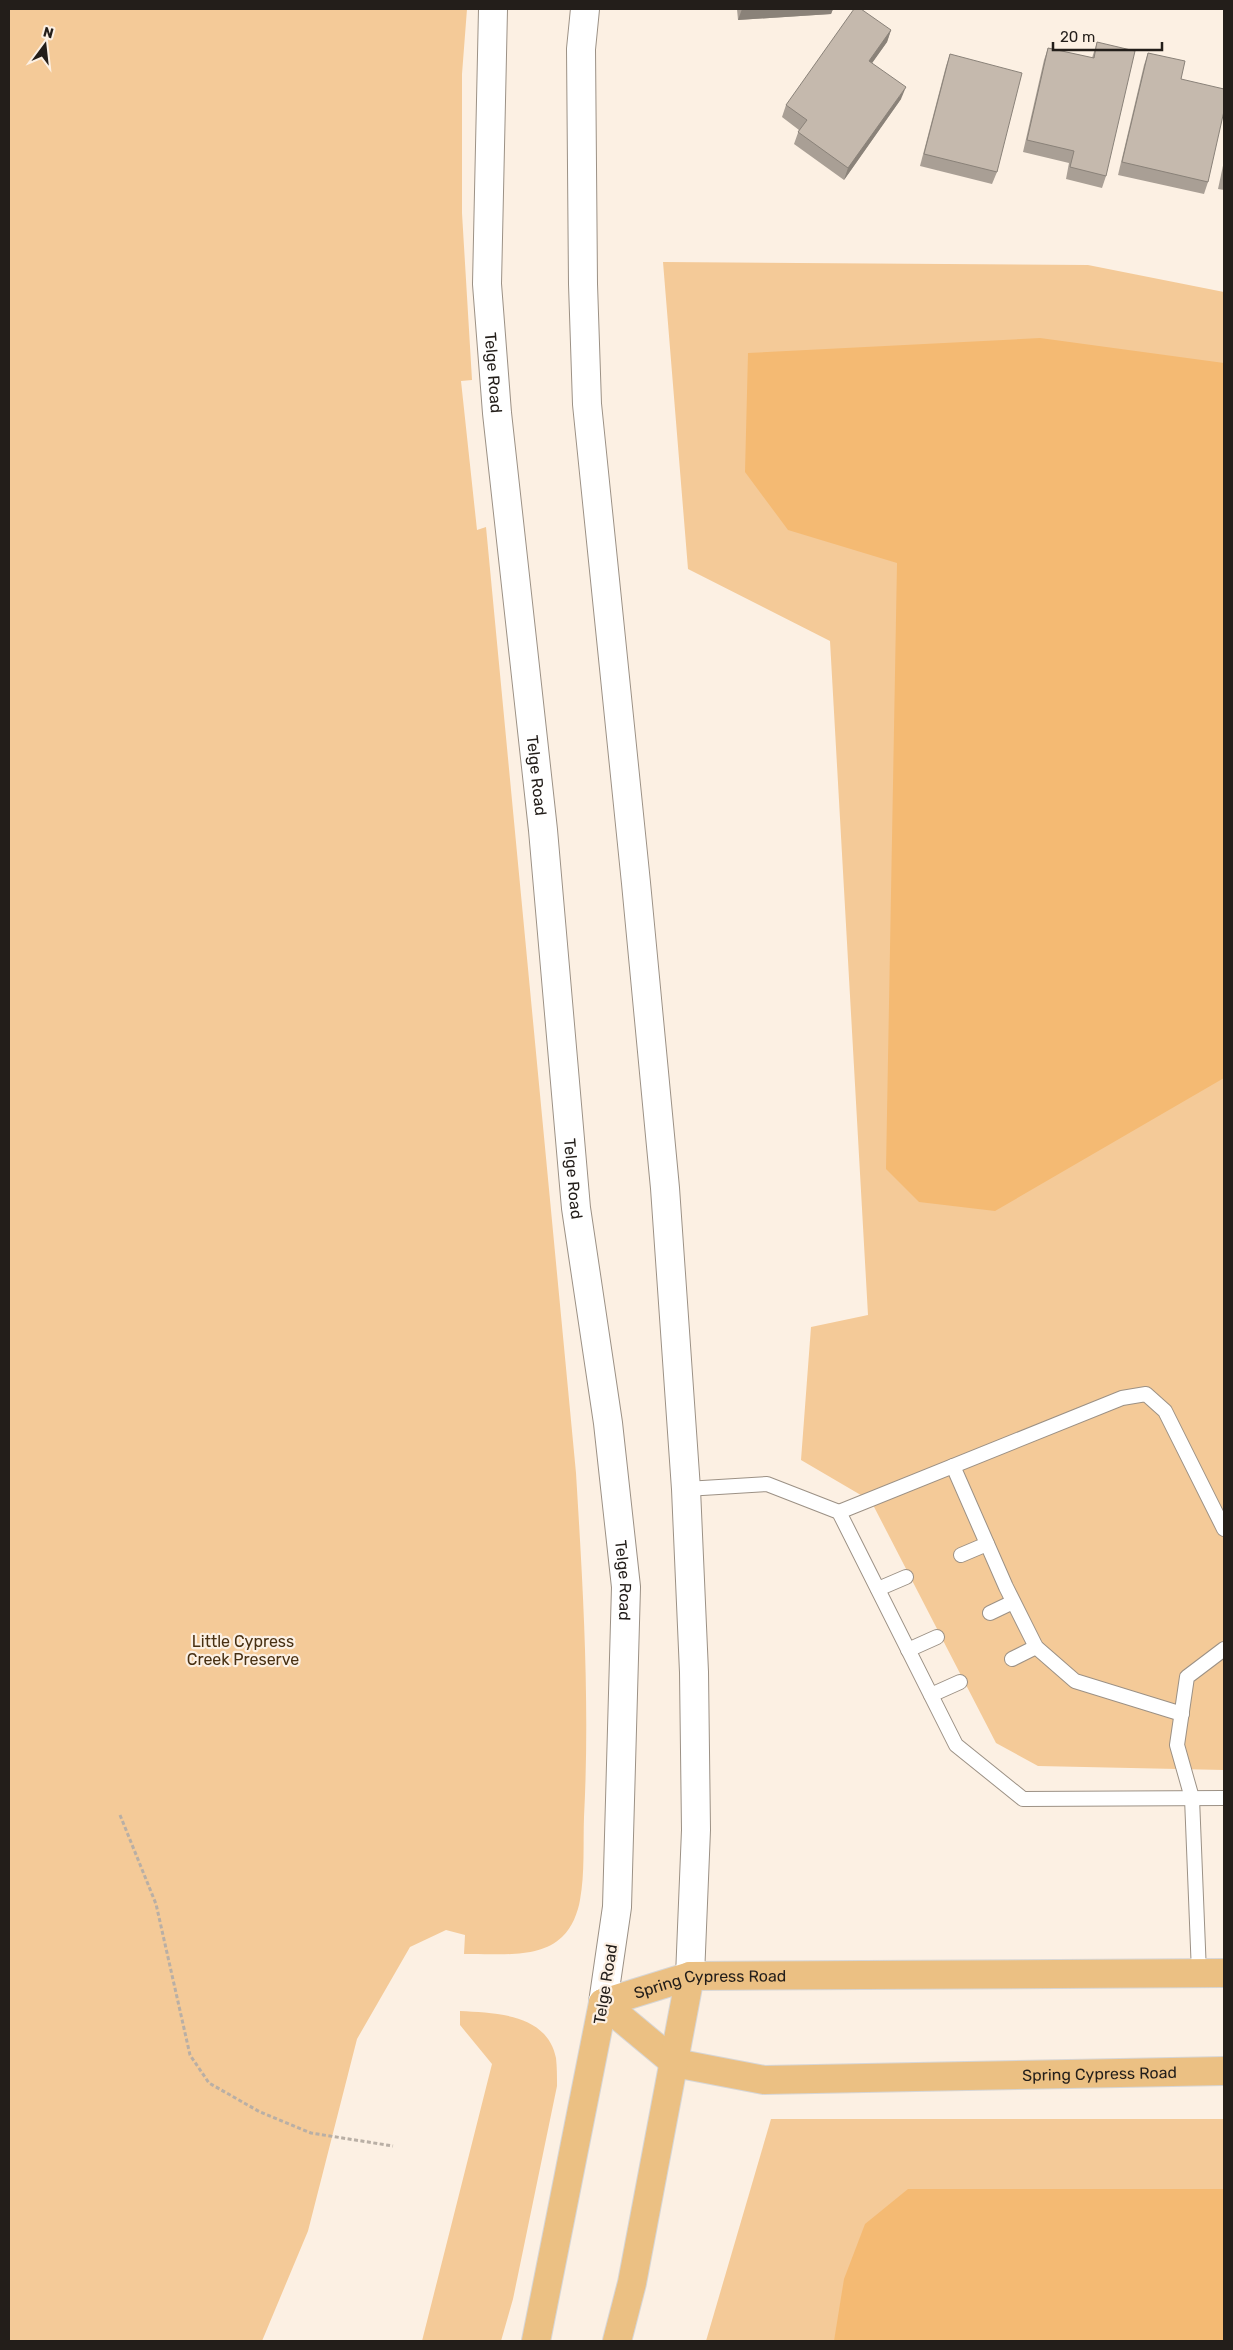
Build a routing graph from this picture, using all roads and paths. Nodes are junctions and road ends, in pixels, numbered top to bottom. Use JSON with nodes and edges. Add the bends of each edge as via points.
{"nodes":[{"id":1,"x":493,"y":9,"type":"edge"},
{"id":2,"x":585,"y":9,"type":"edge"},
{"id":3,"x":953,"y":1466,"type":"junction"},
{"id":4,"x":686,"y":1490,"type":"junction"},
{"id":5,"x":839,"y":1512,"type":"junction"},
{"id":6,"x":1224,"y":1529,"type":"edge"},
{"id":7,"x":987,"y":1544,"type":"junction"},
{"id":8,"x":961,"y":1555,"type":"dead end"},
{"id":9,"x":906,"y":1577,"type":"dead end"},
{"id":10,"x":878,"y":1589,"type":"junction"},
{"id":11,"x":1013,"y":1602,"type":"junction"},
{"id":12,"x":990,"y":1613,"type":"dead end"},
{"id":13,"x":937,"y":1637,"type":"dead end"},
{"id":14,"x":1036,"y":1647,"type":"junction"},
{"id":15,"x":1224,"y":1649,"type":"edge"},
{"id":16,"x":908,"y":1650,"type":"junction"},
{"id":17,"x":1012,"y":1659,"type":"dead end"},
{"id":18,"x":960,"y":1682,"type":"dead end"},
{"id":19,"x":931,"y":1695,"type":"junction"},
{"id":20,"x":1182,"y":1714,"type":"junction"},
{"id":21,"x":1192,"y":1798,"type":"junction"},
{"id":22,"x":1224,"y":1798,"type":"edge"},
{"id":23,"x":120,"y":1815,"type":"dead end"},
{"id":24,"x":1211,"y":1973,"type":"edge"},
{"id":25,"x":690,"y":1976,"type":"junction"},
{"id":26,"x":603,"y":2003,"type":"junction"},
{"id":27,"x":675,"y":2062,"type":"junction"},
{"id":28,"x":1224,"y":2072,"type":"edge"},
{"id":29,"x":393,"y":2146,"type":"dead end"},
{"id":30,"x":536,"y":2341,"type":"edge"},
{"id":31,"x":617,"y":2341,"type":"edge"}],
"edges":[{"from":1,"to":26,"type":"main road","name":"Telge Road","via":[[487,284],[497,413],[543,830],[576,1208],[608,1423],[626,1586],[617,1908]]},
{"from":2,"to":4,"type":"main road","via":[[581,49],[587,404],[664,1178]]},
{"from":3,"to":5,"type":"lane"},
{"from":3,"to":6,"type":"lane","via":[[1122,1398],[1146,1394],[1165,1411]]},
{"from":3,"to":7,"type":"lane"},
{"from":4,"to":5,"type":"lane","via":[[767,1484]]},
{"from":4,"to":25,"type":"main road","via":[[694,1672],[696,1830]]},
{"from":5,"to":10,"type":"lane"},
{"from":7,"to":8,"type":"lane"},
{"from":7,"to":11,"type":"lane"},
{"from":9,"to":10,"type":"lane"},
{"from":10,"to":16,"type":"lane"},
{"from":11,"to":12,"type":"lane"},
{"from":11,"to":14,"type":"lane"},
{"from":13,"to":16,"type":"lane"},
{"from":14,"to":17,"type":"lane"},
{"from":14,"to":20,"type":"lane","via":[[1075,1681]]},
{"from":15,"to":20,"type":"lane","via":[[1187,1677]]},
{"from":16,"to":19,"type":"lane"},
{"from":18,"to":19,"type":"lane"},
{"from":19,"to":21,"type":"lane","via":[[956,1745],[1024,1799]]},
{"from":20,"to":21,"type":"lane","via":[[1178,1745]]},
{"from":21,"to":22,"type":"lane"},
{"from":21,"to":24,"type":"lane"},
{"from":23,"to":29,"type":"path","via":[[156,1904],[190,2055],[209,2083],[260,2112],[311,2133]]},
{"from":24,"to":25,"type":"main road","name":"Spring Cypress Road"},
{"from":25,"to":26,"type":"main road","name":"Spring Cypress Road"},
{"from":25,"to":27,"type":"main road"},
{"from":26,"to":27,"type":"main road","name":"Spring Cypress Road"},
{"from":26,"to":30,"type":"main road","name":"Telge Road"},
{"from":27,"to":28,"type":"main road","name":"Spring Cypress Road","via":[[764,2080]]},
{"from":27,"to":31,"type":"main road","via":[[632,2283]]}]}
